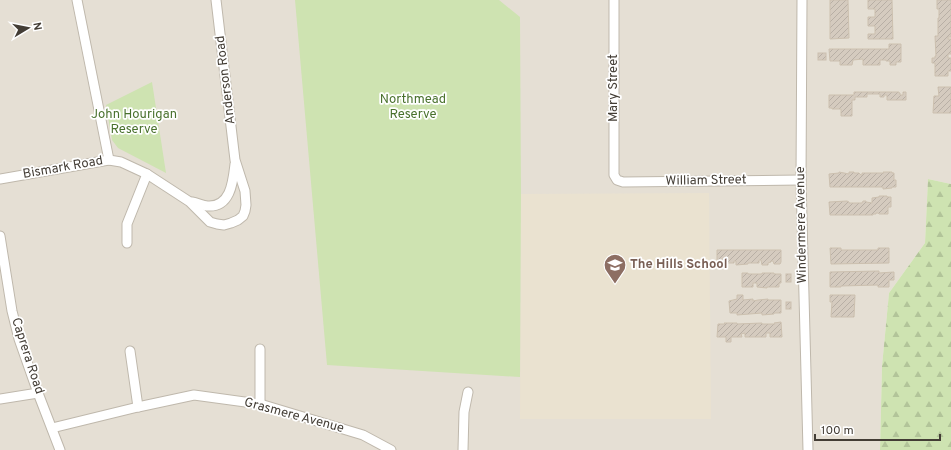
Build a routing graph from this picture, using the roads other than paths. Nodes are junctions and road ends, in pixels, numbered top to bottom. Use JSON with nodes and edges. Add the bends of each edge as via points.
{"nodes":[{"id":1,"x":77,"y":0,"type":"edge"},
{"id":2,"x":216,"y":0,"type":"edge"},
{"id":3,"x":614,"y":0,"type":"edge"},
{"id":4,"x":802,"y":0,"type":"edge"},
{"id":5,"x":109,"y":160,"type":"junction"},
{"id":6,"x":235,"y":160,"type":"junction"},
{"id":7,"x":147,"y":174,"type":"junction"},
{"id":8,"x":614,"y":175,"type":"joint"},
{"id":9,"x":0,"y":179,"type":"edge"},
{"id":10,"x":801,"y":180,"type":"junction"},
{"id":11,"x":190,"y":202,"type":"junction"},
{"id":12,"x":0,"y":236,"type":"edge"},
{"id":13,"x":126,"y":243,"type":"dead end"},
{"id":14,"x":260,"y":350,"type":"dead end"},
{"id":15,"x":130,"y":351,"type":"dead end"},
{"id":16,"x":38,"y":392,"type":"junction"},
{"id":17,"x":468,"y":392,"type":"dead end"},
{"id":18,"x":0,"y":399,"type":"edge"},
{"id":19,"x":260,"y":404,"type":"junction"},
{"id":20,"x":138,"y":407,"type":"junction"},
{"id":21,"x":52,"y":428,"type":"junction"},
{"id":22,"x":377,"y":447,"type":"edge"},
{"id":23,"x":60,"y":450,"type":"edge"},
{"id":24,"x":391,"y":450,"type":"edge"},
{"id":25,"x":463,"y":450,"type":"edge"},
{"id":26,"x":808,"y":450,"type":"edge"}],
"edges":[{"from":1,"to":5,"type":"street"},
{"from":2,"to":6,"type":"street","name":"Anderson Road"},
{"from":3,"to":8,"type":"street","name":"Mary Street"},
{"from":4,"to":10,"type":"street","name":"Windermere Avenue"},
{"from":5,"to":7,"type":"street","name":"Bismark Road","via":[[121,162]]},
{"from":5,"to":9,"type":"street","name":"Bismark Road"},
{"from":6,"to":11,"type":"street","name":"Anderson Road","via":[[232,186],[226,199],[211,206]]},
{"from":6,"to":11,"type":"street","name":"Anderson Road","via":[[246,199],[243,216],[231,223],[217,224],[210,222]]},
{"from":7,"to":11,"type":"street","name":"Anderson Road"},
{"from":7,"to":13,"type":"street","via":[[127,224]]},
{"from":8,"to":10,"type":"street","name":"William Street","via":[[617,180],[623,182]]},
{"from":10,"to":26,"type":"street","name":"Windermere Avenue"},
{"from":12,"to":16,"type":"street","name":"Caprera Road","via":[[12,311]]},
{"from":14,"to":19,"type":"street"},
{"from":15,"to":20,"type":"street"},
{"from":16,"to":18,"type":"street"},
{"from":16,"to":21,"type":"street","name":"Caprera Road"},
{"from":17,"to":25,"type":"street","via":[[464,412]]},
{"from":19,"to":20,"type":"street","name":"Grasmere Avenue","via":[[194,395]]},
{"from":19,"to":22,"type":"street","name":"Grasmere Avenue","via":[[363,435]]},
{"from":20,"to":21,"type":"street","name":"Grasmere Avenue"},
{"from":21,"to":23,"type":"street","name":"Caprera Road"},
{"from":22,"to":24,"type":"street","name":"Grasmere Avenue"}]}
